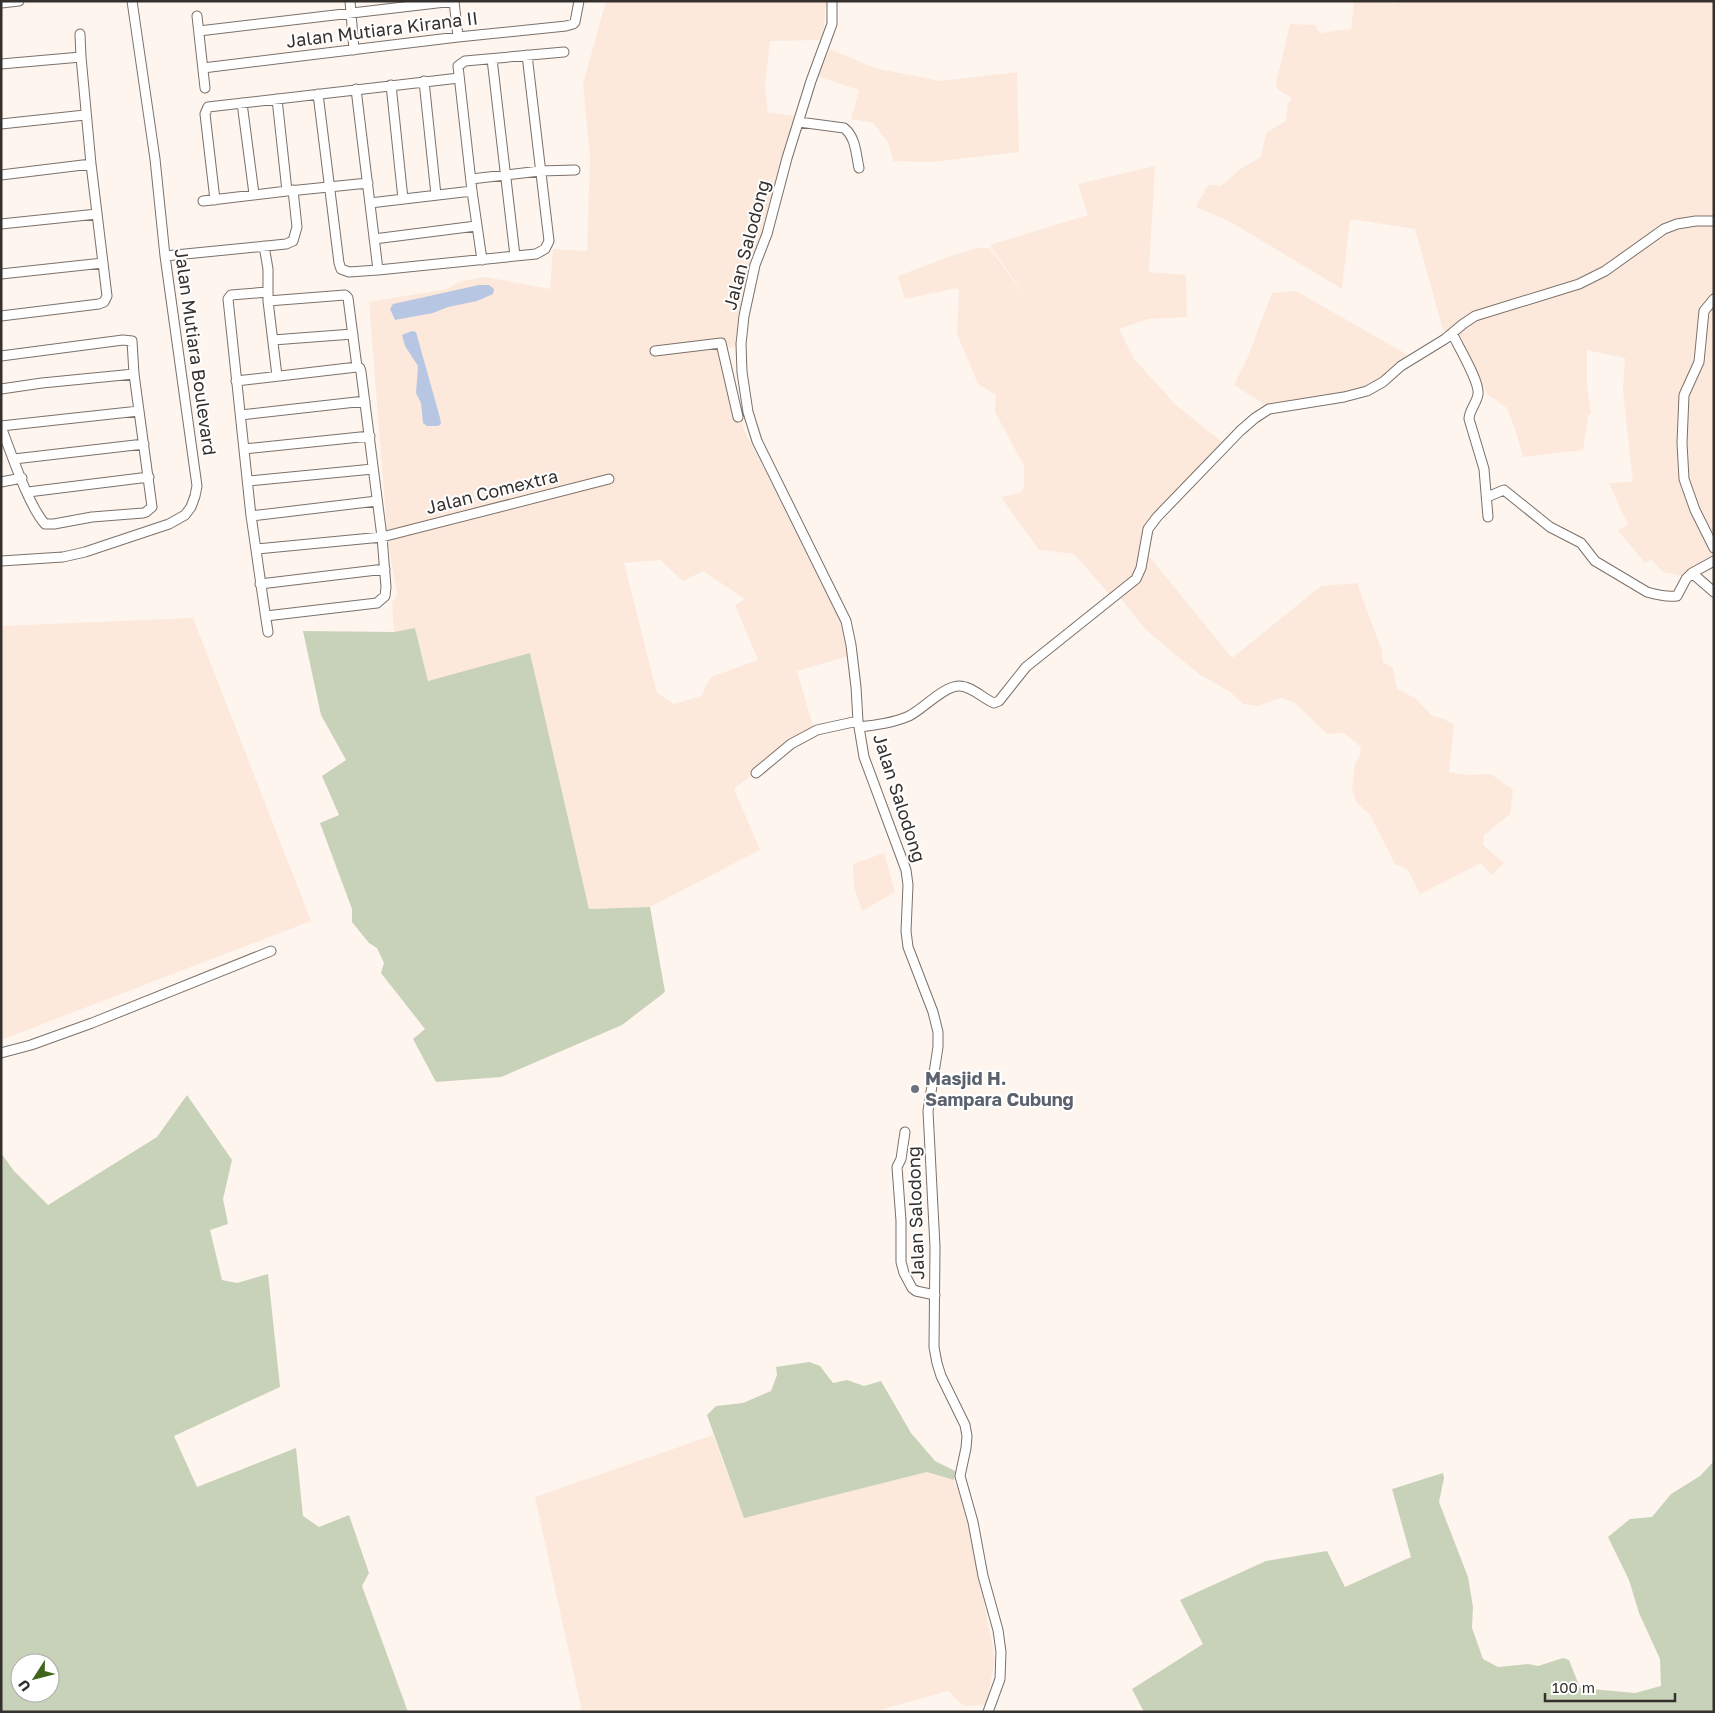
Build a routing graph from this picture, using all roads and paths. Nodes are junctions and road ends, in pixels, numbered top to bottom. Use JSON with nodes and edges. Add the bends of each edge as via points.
{"nodes":[{"id":1,"x":19,"y":1,"type":"edge"},
{"id":2,"x":132,"y":1,"type":"edge"},
{"id":3,"x":350,"y":1,"type":"edge"},
{"id":4,"x":454,"y":1,"type":"edge"},
{"id":5,"x":579,"y":1,"type":"edge"},
{"id":6,"x":832,"y":1,"type":"edge"},
{"id":7,"x":1,"y":3,"type":"edge"},
{"id":8,"x":419,"y":3,"type":"edge"},
{"id":9,"x":351,"y":14,"type":"junction"},
{"id":10,"x":197,"y":16,"type":"dead end"},
{"id":11,"x":199,"y":31,"type":"junction"},
{"id":12,"x":80,"y":34,"type":"dead end"},
{"id":13,"x":458,"y":37,"type":"junction"},
{"id":14,"x":354,"y":50,"type":"junction"},
{"id":15,"x":564,"y":52,"type":"dead end"},
{"id":16,"x":527,"y":55,"type":"junction"},
{"id":17,"x":81,"y":57,"type":"junction"},
{"id":18,"x":492,"y":59,"type":"junction"},
{"id":19,"x":1,"y":64,"type":"edge"},
{"id":20,"x":203,"y":68,"type":"junction"},
{"id":21,"x":459,"y":78,"type":"junction"},
{"id":22,"x":424,"y":81,"type":"junction"},
{"id":23,"x":392,"y":85,"type":"junction"},
{"id":24,"x":205,"y":88,"type":"dead end"},
{"id":25,"x":356,"y":89,"type":"junction"},
{"id":26,"x":318,"y":94,"type":"junction"},
{"id":27,"x":277,"y":99,"type":"junction"},
{"id":28,"x":242,"y":103,"type":"junction"},
{"id":29,"x":86,"y":115,"type":"junction"},
{"id":30,"x":799,"y":122,"type":"junction"},
{"id":31,"x":1,"y":124,"type":"edge"},
{"id":32,"x":91,"y":164,"type":"junction"},
{"id":33,"x":858,"y":168,"type":"dead end"},
{"id":34,"x":575,"y":170,"type":"dead end"},
{"id":35,"x":540,"y":171,"type":"junction"},
{"id":36,"x":1,"y":175,"type":"edge"},
{"id":37,"x":506,"y":175,"type":"junction"},
{"id":38,"x":471,"y":179,"type":"junction"},
{"id":39,"x":368,"y":183,"type":"junction"},
{"id":40,"x":330,"y":186,"type":"junction"},
{"id":41,"x":290,"y":190,"type":"junction"},
{"id":42,"x":472,"y":191,"type":"junction"},
{"id":43,"x":254,"y":194,"type":"junction"},
{"id":44,"x":436,"y":195,"type":"junction"},
{"id":45,"x":403,"y":199,"type":"junction"},
{"id":46,"x":215,"y":200,"type":"junction"},
{"id":47,"x":203,"y":202,"type":"dead end"},
{"id":48,"x":370,"y":203,"type":"junction"},
{"id":49,"x":97,"y":214,"type":"junction"},
{"id":50,"x":1714,"y":221,"type":"edge"},
{"id":51,"x":1,"y":224,"type":"edge"},
{"id":52,"x":476,"y":226,"type":"junction"},
{"id":53,"x":374,"y":239,"type":"junction"},
{"id":54,"x":264,"y":246,"type":"junction"},
{"id":55,"x":165,"y":256,"type":"junction"},
{"id":56,"x":515,"y":256,"type":"junction"},
{"id":57,"x":482,"y":260,"type":"junction"},
{"id":58,"x":103,"y":263,"type":"junction"},
{"id":59,"x":378,"y":270,"type":"junction"},
{"id":60,"x":1,"y":274,"type":"edge"},
{"id":61,"x":268,"y":296,"type":"junction"},
{"id":62,"x":1714,"y":299,"type":"edge"},
{"id":63,"x":1,"y":316,"type":"edge"},
{"id":64,"x":1452,"y":333,"type":"junction"},
{"id":65,"x":353,"y":334,"type":"junction"},
{"id":66,"x":273,"y":340,"type":"junction"},
{"id":67,"x":655,"y":351,"type":"dead end"},
{"id":68,"x":1,"y":356,"type":"edge"},
{"id":69,"x":358,"y":367,"type":"junction"},
{"id":70,"x":134,"y":374,"type":"junction"},
{"id":71,"x":277,"y":376,"type":"junction"},
{"id":72,"x":236,"y":381,"type":"junction"},
{"id":73,"x":1,"y":389,"type":"edge"},
{"id":74,"x":365,"y":401,"type":"junction"},
{"id":75,"x":139,"y":411,"type":"junction"},
{"id":76,"x":241,"y":415,"type":"junction"},
{"id":77,"x":738,"y":417,"type":"dead end"},
{"id":78,"x":1,"y":427,"type":"edge"},
{"id":79,"x":370,"y":436,"type":"junction"},
{"id":80,"x":144,"y":444,"type":"junction"},
{"id":81,"x":244,"y":449,"type":"junction"},
{"id":82,"x":14,"y":459,"type":"junction"},
{"id":83,"x":373,"y":469,"type":"junction"},
{"id":84,"x":149,"y":477,"type":"junction"},
{"id":85,"x":22,"y":478,"type":"junction"},
{"id":86,"x":609,"y":479,"type":"dead end"},
{"id":87,"x":249,"y":481,"type":"junction"},
{"id":88,"x":1,"y":482,"type":"edge"},
{"id":89,"x":28,"y":492,"type":"junction"},
{"id":90,"x":1487,"y":497,"type":"junction"},
{"id":91,"x":377,"y":501,"type":"junction"},
{"id":92,"x":251,"y":516,"type":"junction"},
{"id":93,"x":1488,"y":517,"type":"dead end"},
{"id":94,"x":382,"y":537,"type":"junction"},
{"id":95,"x":1714,"y":548,"type":"edge"},
{"id":96,"x":257,"y":549,"type":"junction"},
{"id":97,"x":1714,"y":560,"type":"edge"},
{"id":98,"x":1,"y":561,"type":"edge"},
{"id":99,"x":385,"y":569,"type":"junction"},
{"id":100,"x":1692,"y":573,"type":"junction"},
{"id":101,"x":260,"y":584,"type":"junction"},
{"id":102,"x":1714,"y":592,"type":"edge"},
{"id":103,"x":266,"y":616,"type":"junction"},
{"id":104,"x":268,"y":632,"type":"dead end"},
{"id":105,"x":858,"y":724,"type":"junction"},
{"id":106,"x":756,"y":773,"type":"dead end"},
{"id":107,"x":271,"y":951,"type":"dead end"},
{"id":108,"x":1,"y":1053,"type":"edge"},
{"id":109,"x":905,"y":1132,"type":"dead end"},
{"id":110,"x":935,"y":1295,"type":"junction"},
{"id":111,"x":988,"y":1712,"type":"edge"}],
"edges":[{"from":1,"to":7,"type":"street"},
{"from":2,"to":55,"type":"street","name":"Jalan Mutiara Boulevard","via":[[155,159]]},
{"from":3,"to":9,"type":"street"},
{"from":4,"to":8,"type":"street"},
{"from":4,"to":13,"type":"street"},
{"from":5,"to":13,"type":"street","name":"Jalan Mutiara Kirana II","via":[[573,24]]},
{"from":6,"to":30,"type":"street","name":"Jalan Salodong","via":[[832,24]]},
{"from":8,"to":9,"type":"street"},
{"from":9,"to":11,"type":"street"},
{"from":9,"to":14,"type":"street"},
{"from":10,"to":11,"type":"street"},
{"from":11,"to":20,"type":"street"},
{"from":12,"to":17,"type":"street"},
{"from":13,"to":14,"type":"street","name":"Jalan Mutiara Kirana II"},
{"from":14,"to":20,"type":"street","name":"Jalan Mutiara Kirana II"},
{"from":15,"to":16,"type":"street"},
{"from":16,"to":18,"type":"street"},
{"from":16,"to":35,"type":"street"},
{"from":17,"to":19,"type":"street"},
{"from":17,"to":29,"type":"street"},
{"from":18,"to":21,"type":"street","via":[[461,63]]},
{"from":18,"to":37,"type":"street"},
{"from":20,"to":24,"type":"street"},
{"from":21,"to":22,"type":"street"},
{"from":21,"to":38,"type":"street"},
{"from":22,"to":23,"type":"street"},
{"from":22,"to":44,"type":"street"},
{"from":23,"to":25,"type":"street"},
{"from":23,"to":45,"type":"street"},
{"from":25,"to":26,"type":"street"},
{"from":25,"to":39,"type":"street"},
{"from":26,"to":27,"type":"street"},
{"from":26,"to":40,"type":"street"},
{"from":27,"to":28,"type":"street"},
{"from":27,"to":41,"type":"street"},
{"from":28,"to":43,"type":"street"},
{"from":28,"to":46,"type":"street","via":[[211,106],[206,110]]},
{"from":29,"to":31,"type":"street"},
{"from":29,"to":32,"type":"street"},
{"from":30,"to":33,"type":"street","via":[[847,130],[854,144]]},
{"from":30,"to":105,"type":"street","name":"Jalan Salodong","via":[[744,316],[742,372],[748,412],[757,441],[846,621]]},
{"from":32,"to":36,"type":"street"},
{"from":32,"to":49,"type":"street"},
{"from":34,"to":35,"type":"street"},
{"from":35,"to":37,"type":"street"},
{"from":35,"to":56,"type":"street","via":[[549,244],[542,252]]},
{"from":37,"to":38,"type":"street"},
{"from":37,"to":56,"type":"street"},
{"from":38,"to":42,"type":"street"},
{"from":39,"to":40,"type":"street"},
{"from":39,"to":48,"type":"street"},
{"from":40,"to":41,"type":"street"},
{"from":40,"to":59,"type":"street","via":[[340,268],[346,272]]},
{"from":41,"to":43,"type":"street"},
{"from":41,"to":54,"type":"street","via":[[297,228],[295,239],[286,244]]},
{"from":42,"to":44,"type":"street"},
{"from":42,"to":52,"type":"street"},
{"from":43,"to":46,"type":"street"},
{"from":44,"to":45,"type":"street"},
{"from":45,"to":48,"type":"street"},
{"from":46,"to":47,"type":"street"},
{"from":48,"to":53,"type":"street"},
{"from":49,"to":51,"type":"street"},
{"from":49,"to":58,"type":"street"},
{"from":50,"to":64,"type":"street","via":[[1677,224],[1664,229],[1605,271],[1579,284],[1475,316]]},
{"from":52,"to":53,"type":"street"},
{"from":52,"to":57,"type":"street"},
{"from":53,"to":59,"type":"street"},
{"from":54,"to":55,"type":"street"},
{"from":54,"to":61,"type":"street"},
{"from":55,"to":98,"type":"street","name":"Jalan Mutiara Boulevard","via":[[197,486],[191,507],[185,515],[169,524],[85,552],[63,557]]},
{"from":56,"to":57,"type":"street"},
{"from":57,"to":59,"type":"street"},
{"from":58,"to":60,"type":"street"},
{"from":58,"to":63,"type":"street","via":[[107,296],[102,303]]},
{"from":61,"to":65,"type":"street","via":[[345,295]]},
{"from":61,"to":66,"type":"street"},
{"from":61,"to":72,"type":"street","via":[[231,295],[228,300]]},
{"from":62,"to":95,"type":"street","via":[[1704,312],[1699,362],[1684,395],[1682,442],[1686,486]]},
{"from":64,"to":90,"type":"street","via":[[1478,388],[1469,420],[1484,469]]},
{"from":64,"to":105,"type":"street","via":[[1367,391],[1270,409],[1255,418],[1168,505],[1148,530],[1136,579],[1026,667],[999,701],[994,703],[965,687],[956,686],[909,716],[886,724]]},
{"from":65,"to":66,"type":"street"},
{"from":65,"to":69,"type":"street"},
{"from":66,"to":71,"type":"street"},
{"from":67,"to":77,"type":"street","via":[[721,343]]},
{"from":68,"to":70,"type":"street","via":[[130,340]]},
{"from":69,"to":71,"type":"street"},
{"from":69,"to":74,"type":"street","via":[[362,372]]},
{"from":70,"to":73,"type":"street"},
{"from":70,"to":75,"type":"street"},
{"from":71,"to":72,"type":"street"},
{"from":72,"to":76,"type":"street"},
{"from":74,"to":76,"type":"street"},
{"from":74,"to":79,"type":"street"},
{"from":75,"to":78,"type":"street"},
{"from":75,"to":80,"type":"street"},
{"from":76,"to":81,"type":"street"},
{"from":78,"to":82,"type":"street"},
{"from":79,"to":81,"type":"street"},
{"from":79,"to":83,"type":"street"},
{"from":80,"to":82,"type":"street"},
{"from":80,"to":84,"type":"street"},
{"from":81,"to":87,"type":"street"},
{"from":82,"to":85,"type":"street"},
{"from":83,"to":87,"type":"street"},
{"from":83,"to":91,"type":"street"},
{"from":84,"to":89,"type":"street"},
{"from":84,"to":89,"type":"street","via":[[152,507],[146,512],[54,524],[44,523]]},
{"from":85,"to":88,"type":"street"},
{"from":85,"to":89,"type":"street"},
{"from":86,"to":94,"type":"street","name":"Jalan Comextra"},
{"from":87,"to":92,"type":"street"},
{"from":90,"to":93,"type":"street"},
{"from":90,"to":100,"type":"street","via":[[1504,490],[1550,527],[1581,544],[1595,561],[1648,592],[1677,596]]},
{"from":91,"to":92,"type":"street"},
{"from":91,"to":94,"type":"street"},
{"from":92,"to":96,"type":"street"},
{"from":94,"to":96,"type":"street","name":"Jalan Comextra"},
{"from":94,"to":99,"type":"street"},
{"from":96,"to":101,"type":"street"},
{"from":97,"to":100,"type":"street"},
{"from":99,"to":101,"type":"street"},
{"from":99,"to":103,"type":"street","via":[[385,596],[377,603]]},
{"from":100,"to":102,"type":"street"},
{"from":101,"to":103,"type":"street"},
{"from":103,"to":104,"type":"street"},
{"from":105,"to":106,"type":"street","via":[[817,730],[791,744]]},
{"from":105,"to":110,"type":"street","name":"Jalan Salodong","via":[[864,758],[906,870],[908,947],[938,1032],[928,1111]]},
{"from":107,"to":108,"type":"street","via":[[92,1024]]},
{"from":109,"to":110,"type":"street","via":[[897,1167],[901,1262],[912,1288]]},
{"from":110,"to":111,"type":"street","name":"Jalan Salodong","via":[[936,1363],[965,1425],[966,1448],[960,1476],[1001,1652],[1000,1679]]}]}
